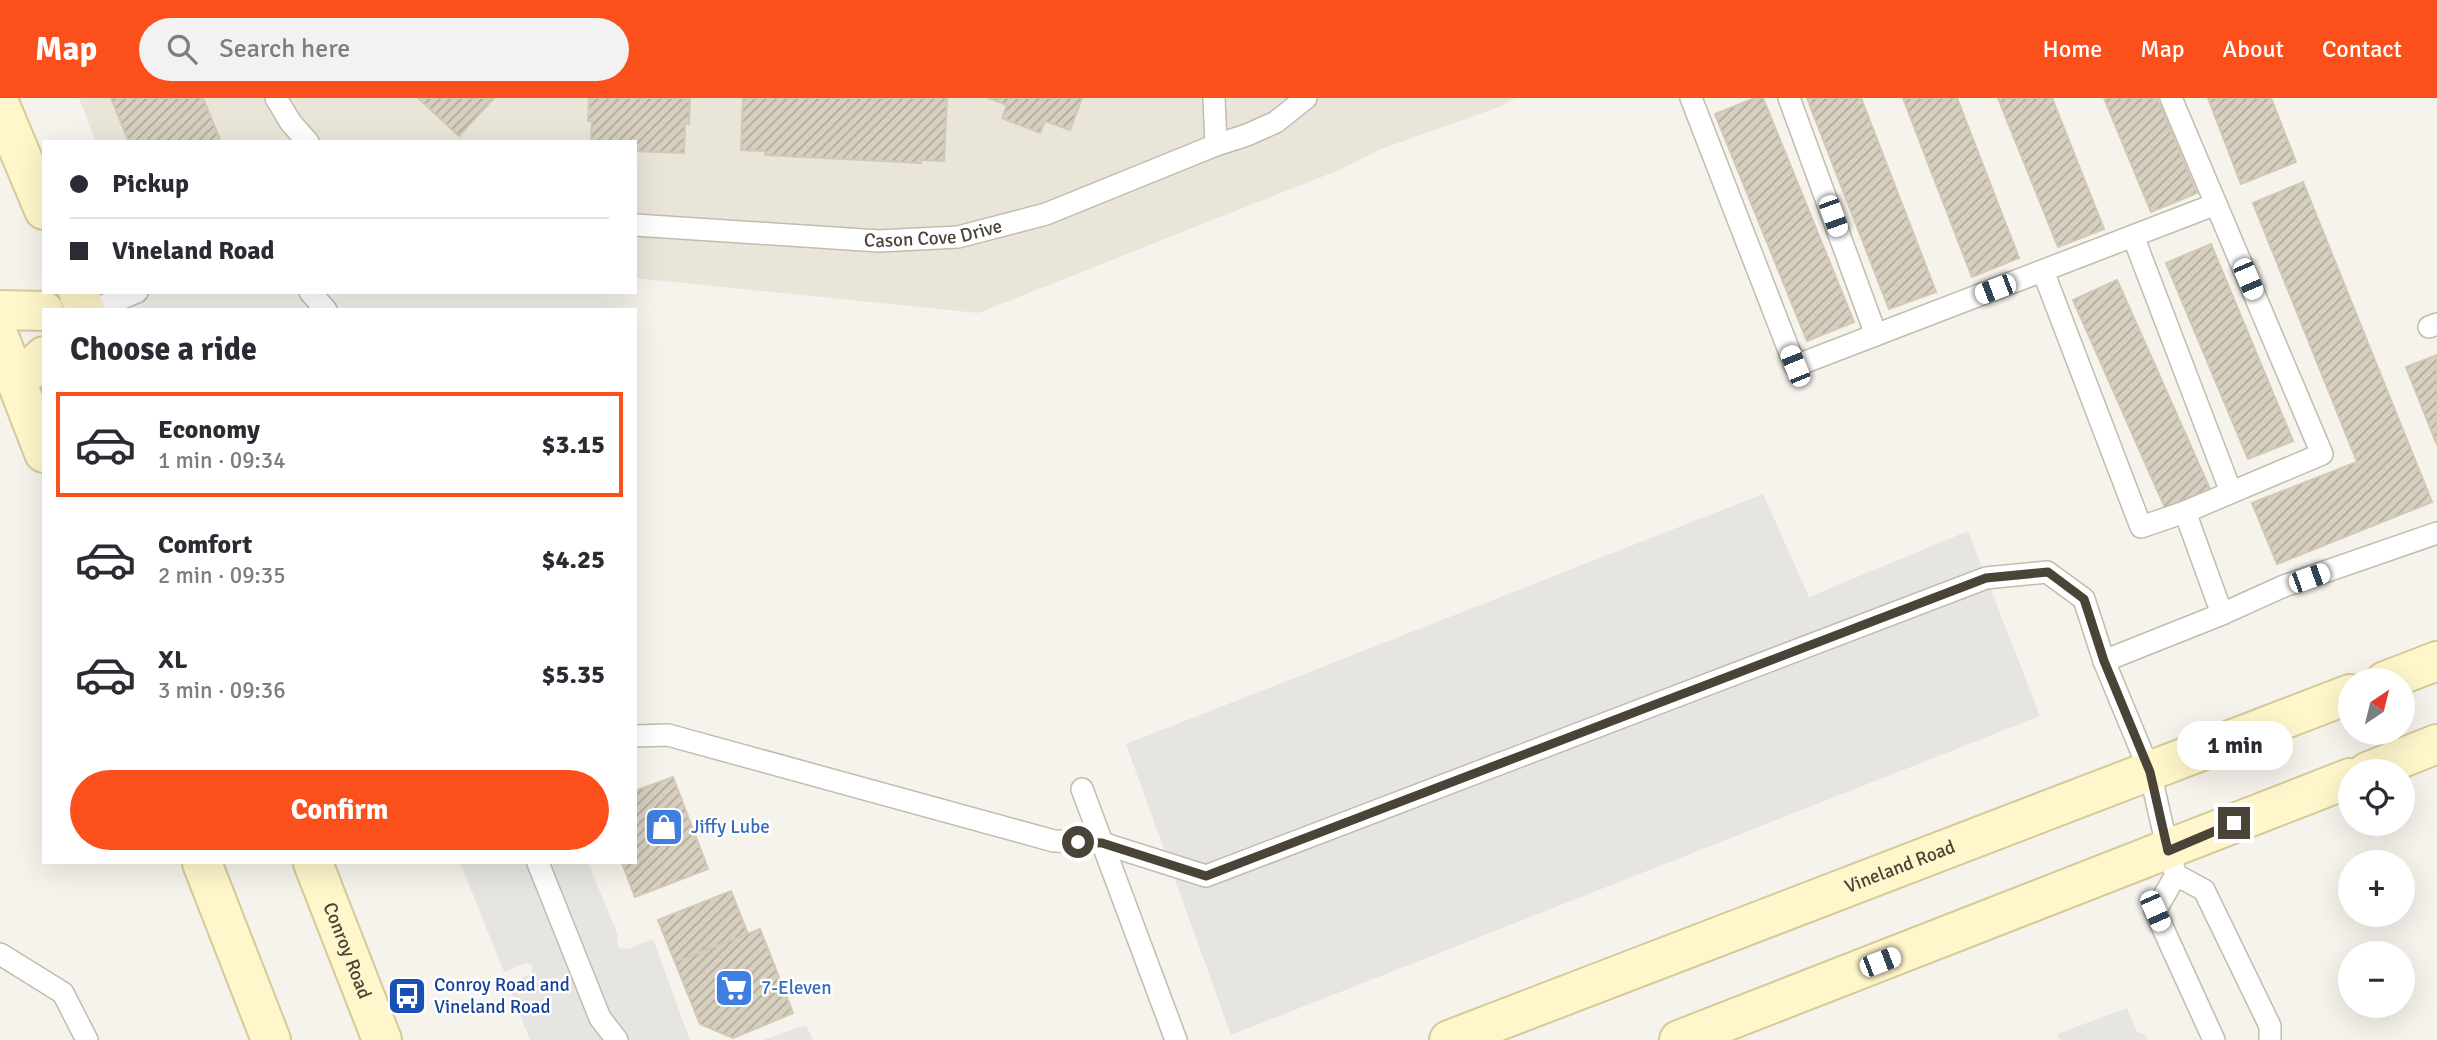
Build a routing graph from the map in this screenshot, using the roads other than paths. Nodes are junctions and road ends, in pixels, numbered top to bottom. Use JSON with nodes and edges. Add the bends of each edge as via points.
{"nodes":[{"id":1,"x":276,"y":98,"type":"edge"},
{"id":2,"x":1214,"y":98,"type":"edge"},
{"id":3,"x":1306,"y":98,"type":"edge"},
{"id":4,"x":1690,"y":98,"type":"edge"},
{"id":5,"x":1789,"y":98,"type":"edge"},
{"id":6,"x":2171,"y":98,"type":"edge"},
{"id":7,"x":0,"y":105,"type":"edge"},
{"id":8,"x":306,"y":140,"type":"edge"},
{"id":9,"x":1216,"y":145,"type":"junction"},
{"id":10,"x":2216,"y":204,"type":"junction"},
{"id":11,"x":42,"y":205,"type":"edge"},
{"id":12,"x":637,"y":225,"type":"edge"},
{"id":13,"x":2133,"y":236,"type":"junction"},
{"id":14,"x":2043,"y":271,"type":"junction"},
{"id":15,"x":132,"y":294,"type":"edge"},
{"id":16,"x":312,"y":294,"type":"edge"},
{"id":17,"x":98,"y":308,"type":"edge"},
{"id":18,"x":324,"y":308,"type":"edge"},
{"id":19,"x":0,"y":310,"type":"edge"},
{"id":20,"x":42,"y":311,"type":"edge"},
{"id":21,"x":1876,"y":335,"type":"junction"},
{"id":22,"x":0,"y":339,"type":"edge"},
{"id":23,"x":42,"y":358,"type":"edge"},
{"id":24,"x":8,"y":388,"type":"edge"},
{"id":25,"x":42,"y":449,"type":"edge"},
{"id":26,"x":2231,"y":492,"type":"junction"},
{"id":27,"x":2185,"y":512,"type":"junction"},
{"id":28,"x":2437,"y":533,"type":"edge"},
{"id":29,"x":2222,"y":614,"type":"junction"},
{"id":30,"x":2104,"y":661,"type":"junction"},
{"id":31,"x":2437,"y":661,"type":"edge"},
{"id":32,"x":2415,"y":669,"type":"edge"},
{"id":33,"x":2338,"y":699,"type":"edge"},
{"id":34,"x":637,"y":736,"type":"edge"},
{"id":35,"x":2437,"y":744,"type":"edge"},
{"id":36,"x":2400,"y":759,"type":"edge"},
{"id":37,"x":2150,"y":772,"type":"junction"},
{"id":38,"x":2338,"y":784,"type":"edge"},
{"id":39,"x":1082,"y":789,"type":"dead end"},
{"id":40,"x":1102,"y":843,"type":"junction"},
{"id":41,"x":2172,"y":863,"type":"junction"},
{"id":42,"x":202,"y":864,"type":"edge"},
{"id":43,"x":313,"y":864,"type":"edge"},
{"id":44,"x":538,"y":864,"type":"edge"},
{"id":45,"x":0,"y":954,"type":"edge"},
{"id":46,"x":1489,"y":1031,"type":"edge"},
{"id":47,"x":88,"y":1040,"type":"edge"},
{"id":48,"x":271,"y":1040,"type":"edge"},
{"id":49,"x":382,"y":1040,"type":"edge"},
{"id":50,"x":617,"y":1040,"type":"edge"},
{"id":51,"x":1176,"y":1040,"type":"edge"},
{"id":52,"x":1449,"y":1040,"type":"edge"},
{"id":53,"x":1679,"y":1040,"type":"edge"},
{"id":54,"x":2214,"y":1040,"type":"edge"},
{"id":55,"x":2270,"y":1040,"type":"edge"}],
"edges":[{"from":1,"to":8,"type":"lane"},
{"from":2,"to":9,"type":"lane"},
{"from":3,"to":9,"type":"lane","name":"Cason Cove Drive","via":[[1276,122]]},
{"from":4,"to":21,"type":"lane","via":[[1795,366]]},
{"from":5,"to":21,"type":"lane"},
{"from":6,"to":10,"type":"lane"},
{"from":7,"to":11,"type":"street"},
{"from":9,"to":12,"type":"lane","name":"Cason Cove Drive","via":[[1046,214],[958,237],[879,241]]},
{"from":10,"to":13,"type":"lane"},
{"from":10,"to":26,"type":"lane","via":[[2322,454]]},
{"from":13,"to":14,"type":"lane"},
{"from":13,"to":26,"type":"lane"},
{"from":14,"to":21,"type":"lane"},
{"from":14,"to":27,"type":"lane","via":[[2141,527]]},
{"from":15,"to":17,"type":"lane"},
{"from":16,"to":18,"type":"lane"},
{"from":19,"to":20,"type":"street"},
{"from":22,"to":24,"type":"street"},
{"from":23,"to":24,"type":"street"},
{"from":24,"to":25,"type":"street"},
{"from":26,"to":27,"type":"lane"},
{"from":27,"to":29,"type":"lane"},
{"from":28,"to":29,"type":"lane","via":[[2284,586]]},
{"from":29,"to":30,"type":"lane"},
{"from":30,"to":37,"type":"lane"},
{"from":30,"to":40,"type":"lane","via":[[2084,599],[2048,572],[1986,578],[1206,876]]},
{"from":31,"to":32,"type":"street"},
{"from":33,"to":37,"type":"street","name":"Vineland Road"},
{"from":34,"to":40,"type":"lane","via":[[668,735],[1055,841]]},
{"from":35,"to":36,"type":"street"},
{"from":37,"to":41,"type":"lane"},
{"from":37,"to":46,"type":"street","name":"Vineland Road"},
{"from":38,"to":41,"type":"street"},
{"from":39,"to":40,"type":"lane"},
{"from":40,"to":51,"type":"lane"},
{"from":41,"to":53,"type":"street"},
{"from":41,"to":54,"type":"lane","via":[[2155,911]]},
{"from":41,"to":55,"type":"lane","via":[[2204,890],[2270,1026]]},
{"from":42,"to":48,"type":"street"},
{"from":43,"to":49,"type":"street","name":"Conroy Road"},
{"from":44,"to":50,"type":"lane","via":[[600,1018]]},
{"from":45,"to":47,"type":"lane","via":[[63,993]]},
{"from":46,"to":52,"type":"street","name":"Vineland Road"}]}
